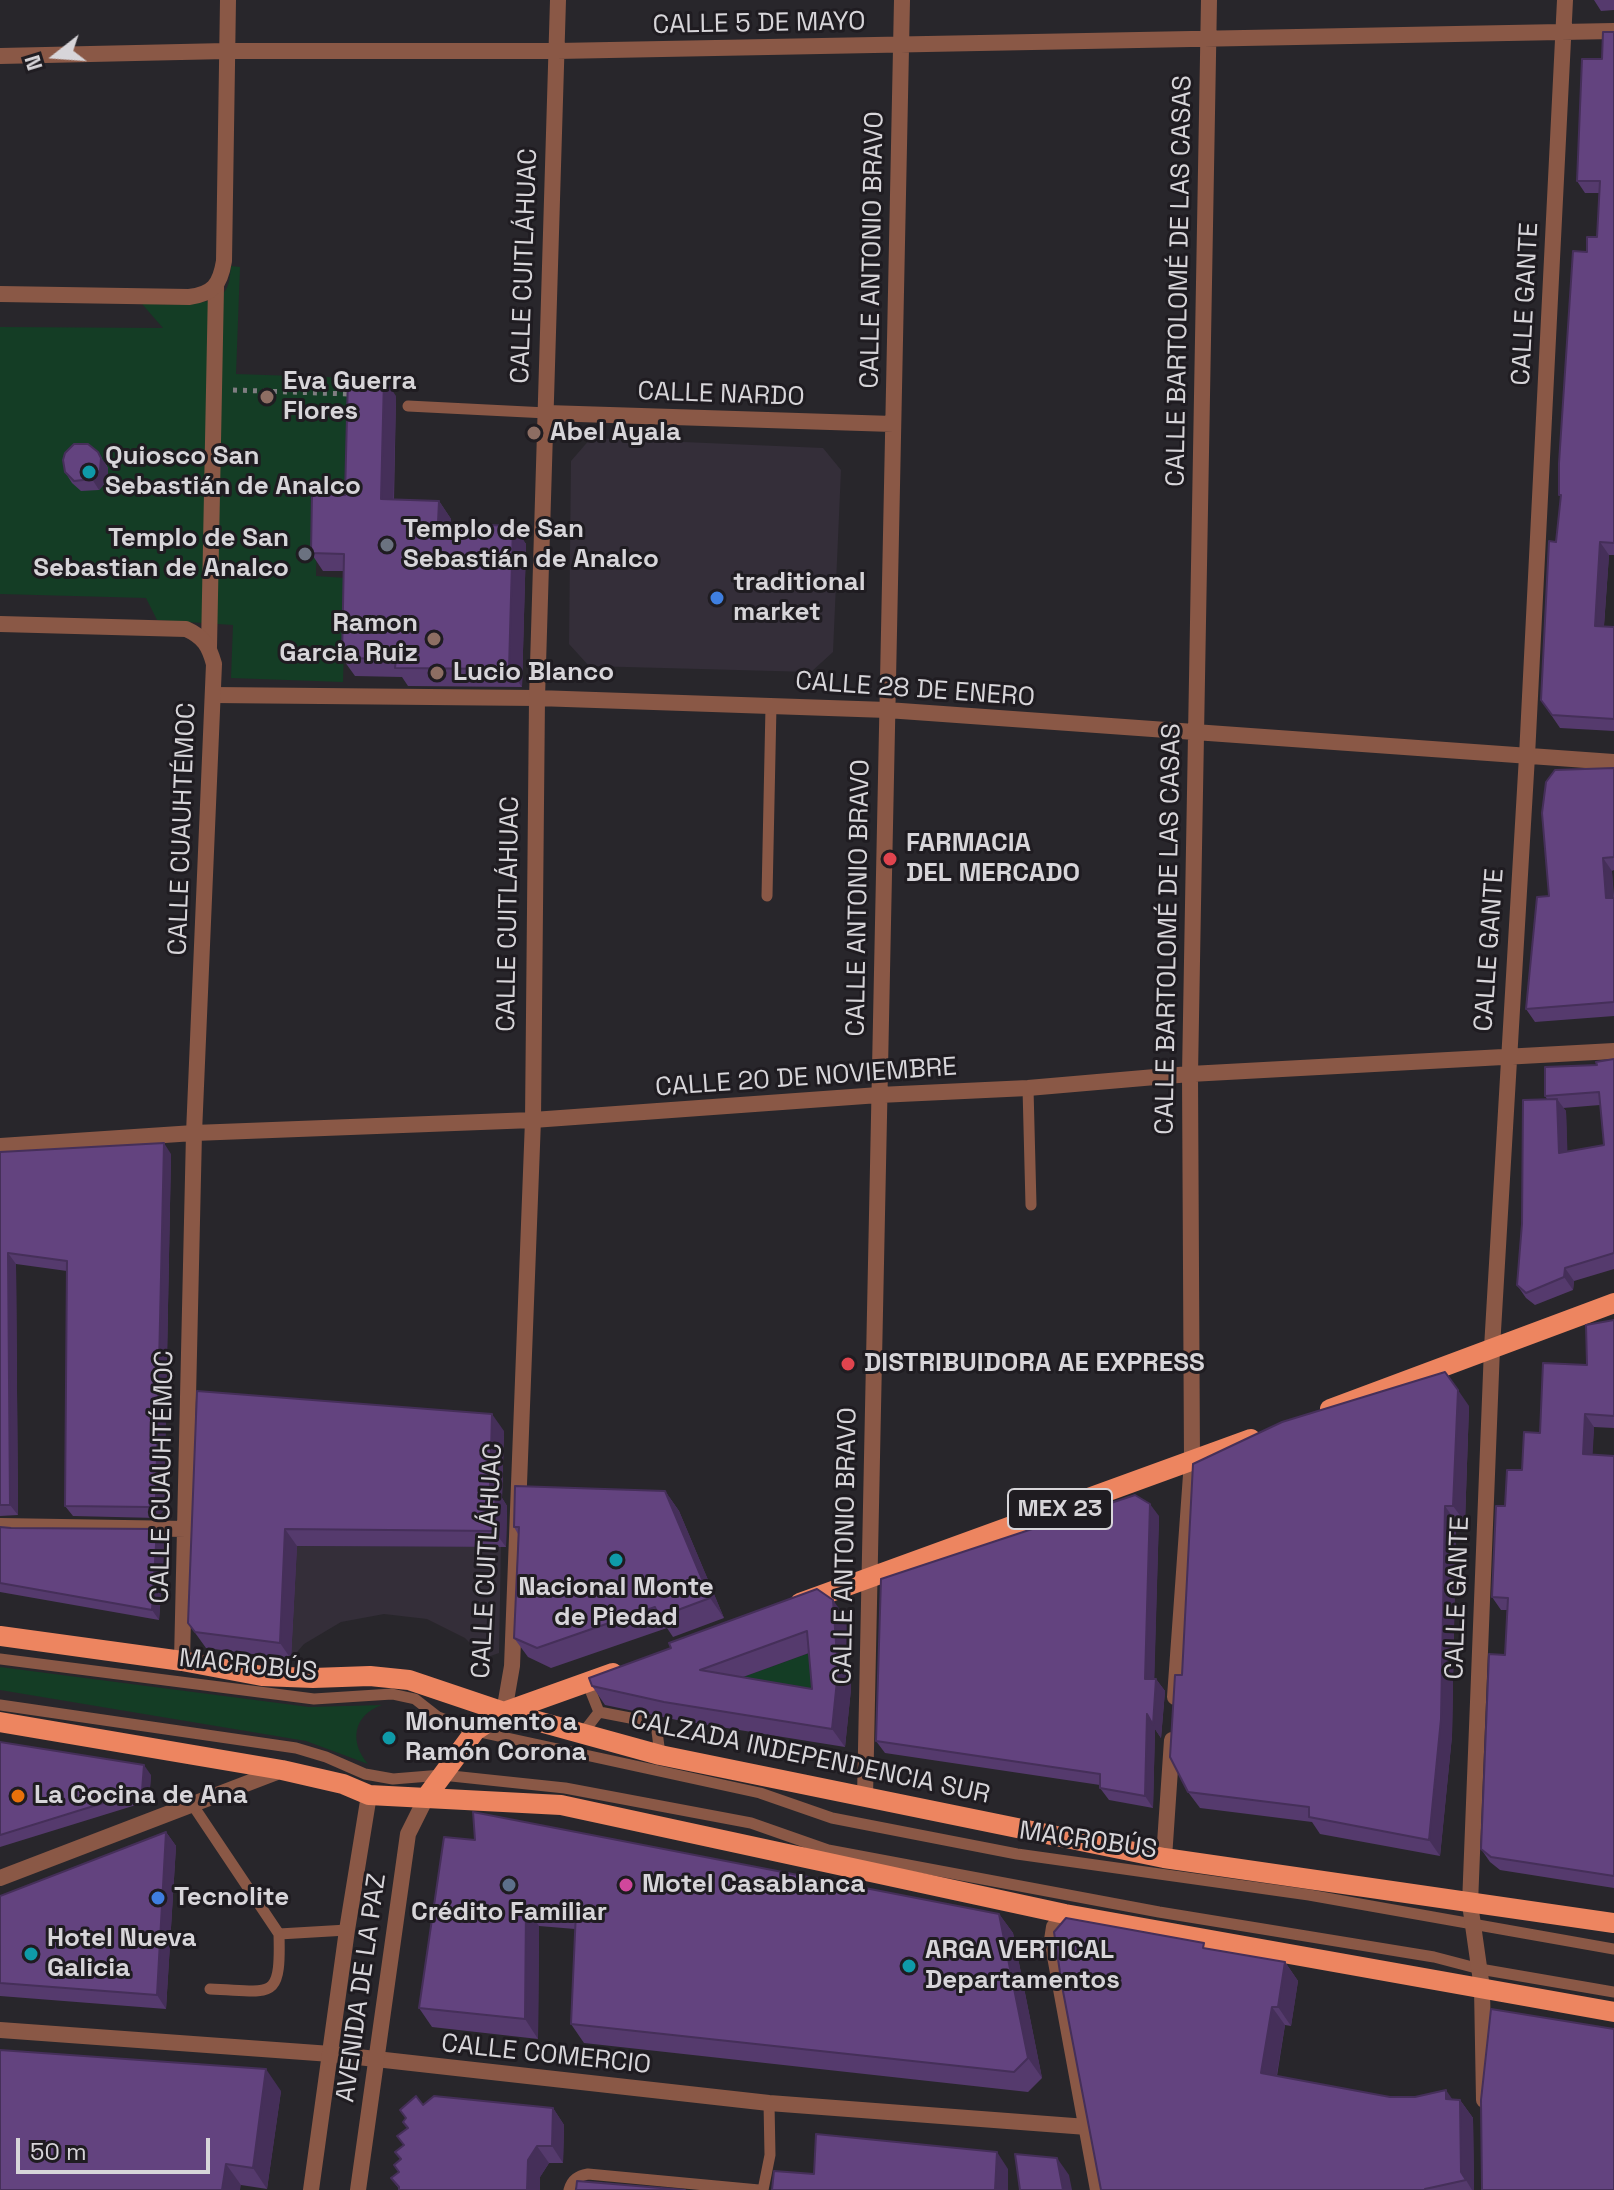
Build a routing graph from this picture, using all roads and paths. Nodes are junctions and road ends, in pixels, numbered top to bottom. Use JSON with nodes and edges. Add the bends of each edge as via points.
{"nodes":[{"id":1,"x":228,"y":0,"type":"edge"},
{"id":2,"x":558,"y":0,"type":"edge"},
{"id":3,"x":902,"y":0,"type":"edge"},
{"id":4,"x":1209,"y":0,"type":"edge"},
{"id":5,"x":1565,"y":0,"type":"edge"},
{"id":6,"x":1614,"y":31,"type":"edge"},
{"id":7,"x":1564,"y":32,"type":"junction"},
{"id":8,"x":1209,"y":39,"type":"junction"},
{"id":9,"x":901,"y":46,"type":"junction"},
{"id":10,"x":226,"y":51,"type":"junction"},
{"id":11,"x":557,"y":51,"type":"junction"},
{"id":12,"x":0,"y":56,"type":"edge"},
{"id":13,"x":216,"y":287,"type":"junction"},
{"id":14,"x":0,"y":294,"type":"edge"},
{"id":15,"x":214,"y":390,"type":"junction"},
{"id":16,"x":348,"y":394,"type":"edge"},
{"id":17,"x":408,"y":406,"type":"dead end"},
{"id":18,"x":547,"y":413,"type":"junction"},
{"id":19,"x":893,"y":424,"type":"junction"},
{"id":20,"x":0,"y":624,"type":"edge"},
{"id":21,"x":209,"y":647,"type":"junction"},
{"id":22,"x":213,"y":695,"type":"junction"},
{"id":23,"x":537,"y":698,"type":"junction"},
{"id":24,"x":771,"y":706,"type":"junction"},
{"id":25,"x":887,"y":710,"type":"junction"},
{"id":26,"x":1196,"y":734,"type":"junction"},
{"id":27,"x":1527,"y":756,"type":"junction"},
{"id":28,"x":1614,"y":762,"type":"edge"},
{"id":29,"x":767,"y":896,"type":"dead end"},
{"id":30,"x":1614,"y":1051,"type":"edge"},
{"id":31,"x":1508,"y":1058,"type":"junction"},
{"id":32,"x":1190,"y":1074,"type":"junction"},
{"id":33,"x":1028,"y":1088,"type":"junction"},
{"id":34,"x":879,"y":1095,"type":"junction"},
{"id":35,"x":533,"y":1120,"type":"junction"},
{"id":36,"x":194,"y":1133,"type":"junction"},
{"id":37,"x":0,"y":1146,"type":"edge"},
{"id":38,"x":1031,"y":1205,"type":"dead end"},
{"id":39,"x":1614,"y":1303,"type":"edge"},
{"id":40,"x":1492,"y":1348,"type":"junction"},
{"id":41,"x":1306,"y":1418,"type":"edge"},
{"id":42,"x":1263,"y":1434,"type":"edge"},
{"id":43,"x":1192,"y":1461,"type":"junction"},
{"id":44,"x":0,"y":1526,"type":"edge"},
{"id":45,"x":186,"y":1529,"type":"junction"},
{"id":46,"x":869,"y":1578,"type":"junction"},
{"id":47,"x":780,"y":1611,"type":"edge"},
{"id":48,"x":0,"y":1636,"type":"edge"},
{"id":49,"x":0,"y":1659,"type":"edge"},
{"id":50,"x":182,"y":1661,"type":"junction"},
{"id":51,"x":632,"y":1666,"type":"edge"},
{"id":52,"x":587,"y":1682,"type":"junction"},
{"id":53,"x":0,"y":1705,"type":"edge"},
{"id":54,"x":504,"y":1712,"type":"junction"},
{"id":55,"x":599,"y":1712,"type":"junction"},
{"id":56,"x":0,"y":1722,"type":"edge"},
{"id":57,"x":475,"y":1731,"type":"junction"},
{"id":58,"x":582,"y":1734,"type":"junction"},
{"id":59,"x":660,"y":1755,"type":"junction"},
{"id":60,"x":282,"y":1770,"type":"junction"},
{"id":61,"x":442,"y":1775,"type":"junction"},
{"id":62,"x":369,"y":1795,"type":"junction"},
{"id":63,"x":427,"y":1796,"type":"junction"},
{"id":64,"x":865,"y":1797,"type":"junction"},
{"id":65,"x":192,"y":1804,"type":"junction"},
{"id":66,"x":1164,"y":1858,"type":"junction"},
{"id":67,"x":0,"y":1878,"type":"edge"},
{"id":68,"x":1470,"y":1904,"type":"junction"},
{"id":69,"x":1065,"y":1914,"type":"junction"},
{"id":70,"x":1614,"y":1923,"type":"edge"},
{"id":71,"x":1474,"y":1925,"type":"junction"},
{"id":72,"x":347,"y":1930,"type":"junction"},
{"id":73,"x":279,"y":1934,"type":"junction"},
{"id":74,"x":1614,"y":1949,"type":"edge"},
{"id":75,"x":1481,"y":1978,"type":"junction"},
{"id":76,"x":210,"y":1989,"type":"dead end"},
{"id":77,"x":1614,"y":1992,"type":"edge"},
{"id":78,"x":1614,"y":2012,"type":"edge"},
{"id":79,"x":0,"y":2030,"type":"edge"},
{"id":80,"x":331,"y":2054,"type":"junction"},
{"id":81,"x":376,"y":2061,"type":"junction"},
{"id":82,"x":769,"y":2103,"type":"junction"},
{"id":83,"x":1484,"y":2112,"type":"edge"},
{"id":84,"x":1087,"y":2127,"type":"junction"},
{"id":85,"x":311,"y":2190,"type":"edge"},
{"id":86,"x":358,"y":2190,"type":"edge"},
{"id":87,"x":569,"y":2190,"type":"edge"},
{"id":88,"x":761,"y":2190,"type":"edge"},
{"id":89,"x":1098,"y":2190,"type":"edge"}],
"edges":[{"from":1,"to":10,"type":"street","name":"CALLE CUAUHTÉMOC"},
{"from":2,"to":11,"type":"street","name":"CALLE CUITLÁHUAC"},
{"from":3,"to":9,"type":"street","name":"CALLE ANTONIO BRAVO"},
{"from":4,"to":8,"type":"street","name":"CALLE BARTOLOMÉ DE LAS CASAS"},
{"from":5,"to":7,"type":"street","name":"CALLE GANTE"},
{"from":6,"to":7,"type":"street","name":"CALLE 5 DE MAYO"},
{"from":7,"to":8,"type":"street","name":"CALLE 5 DE MAYO"},
{"from":7,"to":27,"type":"street","name":"CALLE GANTE"},
{"from":8,"to":9,"type":"street","name":"CALLE 5 DE MAYO"},
{"from":8,"to":26,"type":"street","name":"CALLE BARTOLOMÉ DE LAS CASAS"},
{"from":9,"to":11,"type":"street","name":"CALLE 5 DE MAYO"},
{"from":9,"to":19,"type":"street","name":"CALLE ANTONIO BRAVO"},
{"from":10,"to":11,"type":"street","name":"CALLE 5 DE MAYO"},
{"from":10,"to":12,"type":"street","name":"CALLE 5 DE MAYO"},
{"from":10,"to":13,"type":"street","name":"CALLE CUAUHTÉMOC","via":[[224,261]]},
{"from":11,"to":18,"type":"street","name":"CALLE CUITLÁHUAC"},
{"from":13,"to":14,"type":"street","via":[[189,297]]},
{"from":13,"to":15,"type":"street","name":"CALLE CUAUHTÉMOC"},
{"from":15,"to":16,"type":"path"},
{"from":15,"to":21,"type":"street","name":"CALLE CUAUHTÉMOC"},
{"from":17,"to":18,"type":"lane"},
{"from":18,"to":19,"type":"street","name":"CALLE NARDO"},
{"from":18,"to":23,"type":"street","name":"CALLE CUITLÁHUAC"},
{"from":19,"to":25,"type":"street","name":"CALLE ANTONIO BRAVO"},
{"from":20,"to":21,"type":"street","via":[[186,629]]},
{"from":21,"to":22,"type":"street","name":"CALLE CUAUHTÉMOC"},
{"from":22,"to":23,"type":"street","name":"CALLE 28 DE ENERO"},
{"from":22,"to":36,"type":"street","name":"CALLE CUAUHTÉMOC"},
{"from":23,"to":24,"type":"street","name":"CALLE 28 DE ENERO"},
{"from":23,"to":35,"type":"street","name":"CALLE CUITLÁHUAC"},
{"from":24,"to":25,"type":"street","name":"CALLE 28 DE ENERO"},
{"from":24,"to":29,"type":"lane"},
{"from":25,"to":26,"type":"street","name":"CALLE 28 DE ENERO"},
{"from":25,"to":34,"type":"street","name":"CALLE ANTONIO BRAVO"},
{"from":26,"to":27,"type":"street","name":"CALLE 28 DE ENERO"},
{"from":26,"to":32,"type":"street","name":"CALLE BARTOLOMÉ DE LAS CASAS"},
{"from":27,"to":28,"type":"street","name":"CALLE 28 DE ENERO"},
{"from":27,"to":31,"type":"street","name":"CALLE GANTE"},
{"from":30,"to":31,"type":"street","name":"CALLE 20 DE NOVIEMBRE"},
{"from":31,"to":32,"type":"street","name":"CALLE 20 DE NOVIEMBRE"},
{"from":31,"to":40,"type":"street","name":"CALLE GANTE"},
{"from":32,"to":33,"type":"street","name":"CALLE 20 DE NOVIEMBRE"},
{"from":32,"to":43,"type":"street","name":"CALLE BARTOLOMÉ DE LAS CASAS"},
{"from":33,"to":34,"type":"street","name":"CALLE 20 DE NOVIEMBRE"},
{"from":33,"to":38,"type":"lane"},
{"from":34,"to":35,"type":"street","name":"CALLE 20 DE NOVIEMBRE"},
{"from":34,"to":46,"type":"street","name":"CALLE ANTONIO BRAVO"},
{"from":35,"to":36,"type":"street","name":"CALLE 20 DE NOVIEMBRE"},
{"from":35,"to":54,"type":"street","name":"CALLE CUITLÁHUAC","via":[[512,1666]]},
{"from":36,"to":37,"type":"street","name":"CALLE 20 DE NOVIEMBRE"},
{"from":36,"to":45,"type":"street","name":"CALLE CUAUHTÉMOC"},
{"from":39,"to":40,"type":"main road"},
{"from":40,"to":41,"type":"main road"},
{"from":40,"to":68,"type":"street","name":"CALLE GANTE"},
{"from":42,"to":43,"type":"main road","number":"MEX 23"},
{"from":43,"to":46,"type":"main road","number":"MEX 23"},
{"from":43,"to":66,"type":"street","name":"CALLE BARTOLOMÉ DE LAS CASAS"},
{"from":44,"to":45,"type":"street"},
{"from":45,"to":50,"type":"street","name":"CALLE CUAUHTÉMOC"},
{"from":46,"to":47,"type":"main road","number":"MEX 23"},
{"from":46,"to":64,"type":"street","name":"CALLE ANTONIO BRAVO"},
{"from":48,"to":50,"type":"main road","name":"CALZADA INDEPENDENCIA SUR"},
{"from":49,"to":57,"type":"lane","name":"MACROBÚS","via":[[314,1699],[392,1694],[415,1699],[438,1717]]},
{"from":50,"to":54,"type":"main road","name":"CALZADA INDEPENDENCIA SUR","via":[[262,1676],[409,1680]]},
{"from":51,"to":52,"type":"main road"},
{"from":52,"to":54,"type":"main road"},
{"from":52,"to":55,"type":"lane"},
{"from":53,"to":61,"type":"lane","name":"MACROBÚS","via":[[296,1748],[393,1779]]},
{"from":54,"to":57,"type":"main road","name":"CALLE CUITLÁHUAC"},
{"from":54,"to":58,"type":"main road","name":"CALZADA INDEPENDENCIA SUR"},
{"from":55,"to":58,"type":"lane"},
{"from":55,"to":59,"type":"lane","via":[[656,1723]]},
{"from":56,"to":60,"type":"main road"},
{"from":57,"to":61,"type":"main road","name":"CALLE CUITLÁHUAC"},
{"from":57,"to":71,"type":"lane","name":"MACROBÚS","via":[[760,1793],[832,1818],[1017,1854],[1309,1895]]},
{"from":58,"to":59,"type":"main road","name":"CALZADA INDEPENDENCIA SUR"},
{"from":59,"to":64,"type":"main road","name":"CALZADA INDEPENDENCIA SUR"},
{"from":60,"to":62,"type":"main road"},
{"from":60,"to":65,"type":"street"},
{"from":61,"to":63,"type":"main road","name":"CALLE CUITLÁHUAC"},
{"from":61,"to":75,"type":"lane","name":"MACROBÚS","via":[[565,1788],[751,1823],[828,1850],[1434,1957]]},
{"from":62,"to":63,"type":"main road"},
{"from":62,"to":72,"type":"street","name":"AVENIDA DE LA PAZ"},
{"from":63,"to":69,"type":"main road","via":[[561,1805]]},
{"from":63,"to":81,"type":"street","name":"AVENIDA DE LA PAZ","via":[[408,1834]]},
{"from":64,"to":66,"type":"main road","name":"CALZADA INDEPENDENCIA SUR"},
{"from":65,"to":67,"type":"street"},
{"from":65,"to":73,"type":"lane"},
{"from":66,"to":68,"type":"main road","name":"CALZADA INDEPENDENCIA SUR"},
{"from":68,"to":70,"type":"main road","name":"CALZADA INDEPENDENCIA SUR"},
{"from":68,"to":71,"type":"street","name":"CALLE GANTE"},
{"from":69,"to":75,"type":"main road"},
{"from":69,"to":84,"type":"street","via":[[1054,1927],[1052,1940]]},
{"from":71,"to":74,"type":"lane","name":"MACROBÚS"},
{"from":71,"to":75,"type":"street","name":"CALLE GANTE"},
{"from":72,"to":73,"type":"lane"},
{"from":72,"to":80,"type":"street","name":"AVENIDA DE LA PAZ"},
{"from":73,"to":76,"type":"lane","via":[[280,1971],[270,1988]]},
{"from":75,"to":77,"type":"lane","name":"MACROBÚS"},
{"from":75,"to":78,"type":"main road"},
{"from":75,"to":83,"type":"street","name":"CALLE GANTE"},
{"from":79,"to":80,"type":"street","name":"CALLE COMERCIO"},
{"from":80,"to":81,"type":"street","name":"CALLE COMERCIO"},
{"from":80,"to":85,"type":"street","name":"AVENIDA DE LA PAZ"},
{"from":81,"to":82,"type":"street","name":"CALLE COMERCIO"},
{"from":81,"to":86,"type":"street","name":"AVENIDA DE LA PAZ"},
{"from":82,"to":84,"type":"street","name":"CALLE COMERCIO"},
{"from":82,"to":88,"type":"lane","via":[[770,2155]]},
{"from":84,"to":89,"type":"street"},
{"from":87,"to":88,"type":"lane","via":[[579,2176],[588,2174]]}]}
